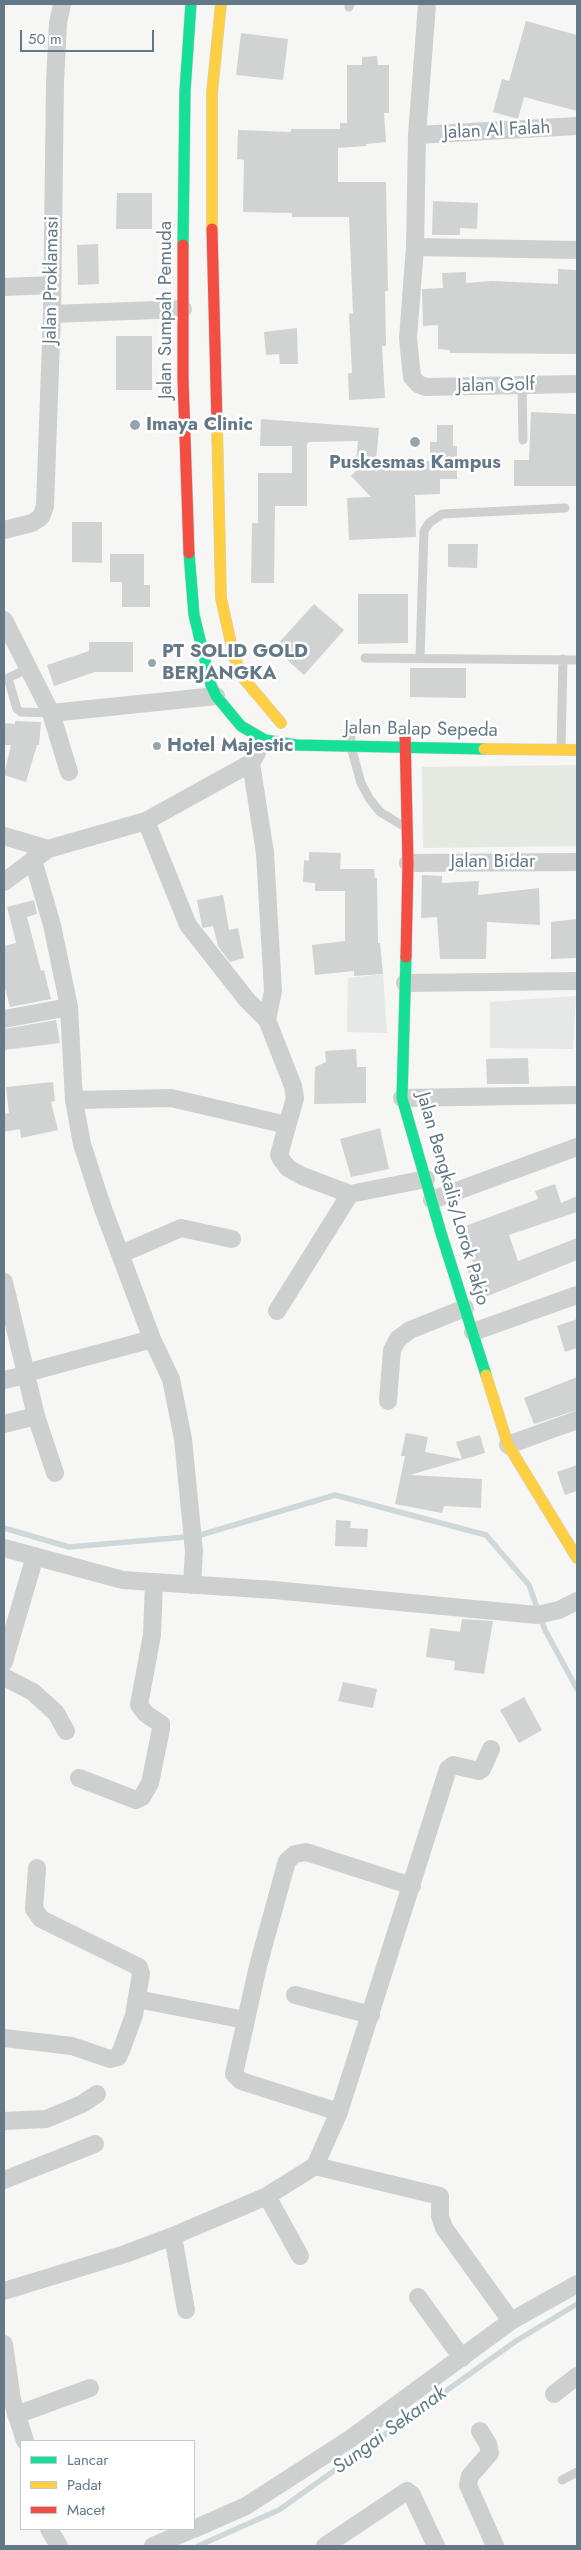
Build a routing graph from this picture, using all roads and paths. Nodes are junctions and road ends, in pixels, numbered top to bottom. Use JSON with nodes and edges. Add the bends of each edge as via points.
{"nodes":[{"id":1,"x":62,"y":4,"type":"edge"},
{"id":2,"x":191,"y":4,"type":"edge"},
{"id":3,"x":221,"y":4,"type":"edge"},
{"id":4,"x":427,"y":4,"type":"edge"},
{"id":5,"x":577,"y":126,"type":"edge"},
{"id":6,"x":417,"y":135,"type":"junction"},
{"id":7,"x":415,"y":247,"type":"junction"},
{"id":8,"x":577,"y":250,"type":"edge"},
{"id":9,"x":52,"y":285,"type":"junction"},
{"id":10,"x":4,"y":287,"type":"edge"},
{"id":11,"x":183,"y":309,"type":"junction"},
{"id":12,"x":52,"y":314,"type":"junction"},
{"id":13,"x":577,"y":384,"type":"edge"},
{"id":14,"x":522,"y":385,"type":"junction"},
{"id":15,"x":523,"y":440,"type":"dead end"},
{"id":16,"x":565,"y":508,"type":"dead end"},
{"id":17,"x":4,"y":530,"type":"edge"},
{"id":18,"x":4,"y":620,"type":"edge"},
{"id":19,"x":365,"y":658,"type":"dead end"},
{"id":20,"x":420,"y":658,"type":"junction"},
{"id":21,"x":562,"y":659,"type":"junction"},
{"id":22,"x":577,"y":660,"type":"edge"},
{"id":23,"x":30,"y":668,"type":"junction"},
{"id":24,"x":216,"y":696,"type":"junction"},
{"id":25,"x":51,"y":713,"type":"junction"},
{"id":26,"x":350,"y":733,"type":"dead end"},
{"id":27,"x":405,"y":734,"type":"dead end"},
{"id":28,"x":555,"y":734,"type":"junction"},
{"id":29,"x":577,"y":735,"type":"edge"},
{"id":30,"x":265,"y":740,"type":"junction"},
{"id":31,"x":351,"y":747,"type":"junction"},
{"id":32,"x":406,"y":749,"type":"junction"},
{"id":33,"x":561,"y":750,"type":"junction"},
{"id":34,"x":577,"y":750,"type":"edge"},
{"id":35,"x":251,"y":763,"type":"junction"},
{"id":36,"x":69,"y":772,"type":"dead end"},
{"id":37,"x":146,"y":821,"type":"junction"},
{"id":38,"x":407,"y":829,"type":"junction"},
{"id":39,"x":4,"y":836,"type":"edge"},
{"id":40,"x":48,"y":849,"type":"junction"},
{"id":41,"x":34,"y":860,"type":"junction"},
{"id":42,"x":577,"y":862,"type":"edge"},
{"id":43,"x":408,"y":863,"type":"junction"},
{"id":44,"x":4,"y":882,"type":"edge"},
{"id":45,"x":577,"y":981,"type":"edge"},
{"id":46,"x":405,"y":983,"type":"junction"},
{"id":47,"x":70,"y":1007,"type":"junction"},
{"id":48,"x":4,"y":1020,"type":"edge"},
{"id":49,"x":267,"y":1020,"type":"junction"},
{"id":50,"x":577,"y":1095,"type":"edge"},
{"id":51,"x":402,"y":1098,"type":"junction"},
{"id":52,"x":74,"y":1100,"type":"junction"},
{"id":53,"x":287,"y":1125,"type":"junction"},
{"id":54,"x":577,"y":1147,"type":"edge"},
{"id":55,"x":426,"y":1179,"type":"junction"},
{"id":56,"x":350,"y":1194,"type":"junction"},
{"id":57,"x":432,"y":1200,"type":"junction"},
{"id":58,"x":232,"y":1239,"type":"dead end"},
{"id":59,"x":121,"y":1254,"type":"junction"},
{"id":60,"x":4,"y":1282,"type":"edge"},
{"id":61,"x":577,"y":1295,"type":"edge"},
{"id":62,"x":465,"y":1308,"type":"junction"},
{"id":63,"x":277,"y":1311,"type":"dead end"},
{"id":64,"x":472,"y":1332,"type":"junction"},
{"id":65,"x":152,"y":1339,"type":"junction"},
{"id":66,"x":26,"y":1374,"type":"junction"},
{"id":67,"x":4,"y":1380,"type":"edge"},
{"id":68,"x":388,"y":1402,"type":"dead end"},
{"id":69,"x":36,"y":1416,"type":"junction"},
{"id":70,"x":577,"y":1420,"type":"edge"},
{"id":71,"x":4,"y":1424,"type":"edge"},
{"id":72,"x":508,"y":1445,"type":"junction"},
{"id":73,"x":55,"y":1474,"type":"dead end"},
{"id":74,"x":4,"y":1548,"type":"edge"},
{"id":75,"x":35,"y":1556,"type":"junction"},
{"id":76,"x":577,"y":1558,"type":"edge"},
{"id":77,"x":154,"y":1582,"type":"junction"},
{"id":78,"x":192,"y":1585,"type":"junction"},
{"id":79,"x":577,"y":1601,"type":"edge"},
{"id":80,"x":4,"y":1662,"type":"edge"},
{"id":81,"x":4,"y":1678,"type":"edge"},
{"id":82,"x":66,"y":1731,"type":"dead end"},
{"id":83,"x":490,"y":1749,"type":"dead end"},
{"id":84,"x":79,"y":1778,"type":"dead end"},
{"id":85,"x":37,"y":1868,"type":"dead end"},
{"id":86,"x":412,"y":1886,"type":"junction"},
{"id":87,"x":295,"y":1995,"type":"dead end"},
{"id":88,"x":137,"y":1999,"type":"junction"},
{"id":89,"x":371,"y":2015,"type":"junction"},
{"id":90,"x":245,"y":2020,"type":"junction"},
{"id":91,"x":4,"y":2038,"type":"edge"},
{"id":92,"x":97,"y":2094,"type":"dead end"},
{"id":93,"x":339,"y":2112,"type":"junction"},
{"id":94,"x":4,"y":2121,"type":"edge"},
{"id":95,"x":95,"y":2144,"type":"dead end"},
{"id":96,"x":315,"y":2166,"type":"junction"},
{"id":97,"x":4,"y":2180,"type":"edge"},
{"id":98,"x":267,"y":2196,"type":"junction"},
{"id":99,"x":173,"y":2236,"type":"junction"},
{"id":100,"x":300,"y":2256,"type":"dead end"},
{"id":101,"x":577,"y":2284,"type":"edge"},
{"id":102,"x":4,"y":2291,"type":"edge"},
{"id":103,"x":418,"y":2297,"type":"dead end"},
{"id":104,"x":186,"y":2310,"type":"dead end"},
{"id":105,"x":510,"y":2321,"type":"junction"},
{"id":106,"x":4,"y":2344,"type":"edge"},
{"id":107,"x":462,"y":2358,"type":"junction"},
{"id":108,"x":577,"y":2376,"type":"edge"},
{"id":109,"x":90,"y":2388,"type":"dead end"},
{"id":110,"x":554,"y":2394,"type":"dead end"},
{"id":111,"x":16,"y":2415,"type":"junction"},
{"id":112,"x":480,"y":2431,"type":"dead end"},
{"id":113,"x":25,"y":2440,"type":"edge"},
{"id":114,"x":577,"y":2472,"type":"edge"},
{"id":115,"x":562,"y":2480,"type":"dead end"},
{"id":116,"x":195,"y":2529,"type":"edge"},
{"id":117,"x":50,"y":2530,"type":"edge"},
{"id":118,"x":192,"y":2530,"type":"edge"},
{"id":119,"x":59,"y":2546,"type":"edge"},
{"id":120,"x":153,"y":2546,"type":"edge"},
{"id":121,"x":325,"y":2546,"type":"edge"},
{"id":122,"x":436,"y":2546,"type":"edge"},
{"id":123,"x":495,"y":2546,"type":"edge"}],
"edges":[{"from":1,"to":9,"type":"street","name":"Jalan Proklamasi","via":[[55,82]]},
{"from":2,"to":11,"type":"main road","name":"Jalan Sumpah Pemuda","via":[[185,91]]},
{"from":3,"to":30,"type":"main road","via":[[212,93],[211,201],[221,598],[234,658],[244,679],[285,724]]},
{"from":4,"to":6,"type":"street"},
{"from":5,"to":6,"type":"street","name":"Jalan Al Falah"},
{"from":6,"to":7,"type":"street"},
{"from":7,"to":8,"type":"street"},
{"from":7,"to":14,"type":"street","name":"Jalan Golf","via":[[408,338],[409,363],[416,383],[426,387]]},
{"from":9,"to":10,"type":"street"},
{"from":9,"to":12,"type":"street","name":"Jalan Proklamasi"},
{"from":11,"to":12,"type":"street"},
{"from":11,"to":24,"type":"main road","name":"Jalan Sumpah Pemuda","via":[[194,615]]},
{"from":12,"to":17,"type":"street","name":"Jalan Proklamasi","via":[[45,506],[41,517]]},
{"from":13,"to":14,"type":"street","name":"Jalan Golf"},
{"from":14,"to":15,"type":"lane"},
{"from":16,"to":20,"type":"lane","via":[[442,514],[429,523],[424,532]]},
{"from":18,"to":23,"type":"street"},
{"from":19,"to":20,"type":"lane"},
{"from":20,"to":21,"type":"lane"},
{"from":21,"to":22,"type":"lane"},
{"from":21,"to":28,"type":"lane"},
{"from":23,"to":25,"type":"street"},
{"from":23,"to":25,"type":"lane","via":[[8,678],[17,709]]},
{"from":24,"to":25,"type":"street"},
{"from":24,"to":30,"type":"main road","name":"Jalan Sumpah Pemuda","via":[[241,726]]},
{"from":25,"to":36,"type":"street"},
{"from":26,"to":31,"type":"lane"},
{"from":27,"to":32,"type":"main road","name":"Jalan Bengkalis/Lorok Pakjo"},
{"from":28,"to":29,"type":"main road"},
{"from":28,"to":33,"type":"lane"},
{"from":30,"to":31,"type":"main road","name":"Jalan Balap Sepeda"},
{"from":30,"to":35,"type":"street"},
{"from":31,"to":32,"type":"main road","name":"Jalan Balap Sepeda"},
{"from":31,"to":38,"type":"lane","via":[[368,798],[380,812]]},
{"from":32,"to":33,"type":"main road","name":"Jalan Balap Sepeda"},
{"from":32,"to":38,"type":"main road","name":"Jalan Bengkalis/Lorok Pakjo"},
{"from":33,"to":34,"type":"main road","name":"Jalan Balap Sepeda"},
{"from":35,"to":37,"type":"street"},
{"from":35,"to":49,"type":"street","via":[[265,853],[273,990]]},
{"from":37,"to":40,"type":"street"},
{"from":37,"to":49,"type":"street","via":[[188,925],[247,1000]]},
{"from":38,"to":43,"type":"main road","name":"Jalan Bengkalis/Lorok Pakjo"},
{"from":39,"to":40,"type":"street"},
{"from":40,"to":41,"type":"street"},
{"from":41,"to":44,"type":"street"},
{"from":41,"to":47,"type":"street"},
{"from":42,"to":43,"type":"street","name":"Jalan Bidar"},
{"from":43,"to":46,"type":"main road","name":"Jalan Bengkalis/Lorok Pakjo"},
{"from":45,"to":46,"type":"street"},
{"from":46,"to":51,"type":"main road","name":"Jalan Bengkalis/Lorok Pakjo"},
{"from":47,"to":48,"type":"street"},
{"from":47,"to":52,"type":"street"},
{"from":49,"to":53,"type":"street","via":[[293,1086],[295,1098]]},
{"from":50,"to":51,"type":"street"},
{"from":51,"to":55,"type":"main road","name":"Jalan Bengkalis/Lorok Pakjo"},
{"from":52,"to":53,"type":"street","via":[[171,1098]]},
{"from":52,"to":59,"type":"street","via":[[82,1144]]},
{"from":53,"to":56,"type":"street","via":[[279,1155],[288,1168]]},
{"from":54,"to":57,"type":"street"},
{"from":55,"to":56,"type":"street"},
{"from":55,"to":57,"type":"main road","name":"Jalan Bengkalis/Lorok Pakjo"},
{"from":56,"to":63,"type":"street"},
{"from":57,"to":62,"type":"main road","name":"Jalan Bengkalis/Lorok Pakjo"},
{"from":58,"to":59,"type":"street","via":[[181,1228]]},
{"from":59,"to":65,"type":"street"},
{"from":60,"to":66,"type":"street"},
{"from":61,"to":64,"type":"street"},
{"from":62,"to":64,"type":"main road","name":"Jalan Bengkalis/Lorok Pakjo"},
{"from":62,"to":68,"type":"street","via":[[410,1330],[398,1339],[392,1350]]},
{"from":64,"to":72,"type":"main road","name":"Jalan Bengkalis/Lorok Pakjo"},
{"from":65,"to":66,"type":"street"},
{"from":65,"to":78,"type":"street","via":[[171,1379],[183,1439],[194,1551]]},
{"from":66,"to":67,"type":"street"},
{"from":66,"to":69,"type":"street"},
{"from":69,"to":71,"type":"street"},
{"from":69,"to":73,"type":"street"},
{"from":70,"to":72,"type":"street"},
{"from":72,"to":76,"type":"main road","name":"Jalan Bengkalis/Lorok Pakjo"},
{"from":74,"to":75,"type":"street"},
{"from":75,"to":77,"type":"street","via":[[124,1580]]},
{"from":75,"to":80,"type":"street"},
{"from":77,"to":78,"type":"street"},
{"from":77,"to":84,"type":"street","via":[[152,1635],[139,1704],[146,1714],[161,1724],[162,1729],[150,1783],[142,1797],[136,1800]]},
{"from":78,"to":79,"type":"street","via":[[537,1615],[559,1610]]},
{"from":81,"to":82,"type":"street","via":[[32,1692],[56,1713]]},
{"from":83,"to":86,"type":"street","via":[[479,1771],[453,1765],[448,1769]]},
{"from":85,"to":88,"type":"street","via":[[36,1913],[41,1919],[139,1967]]},
{"from":86,"to":89,"type":"street"},
{"from":86,"to":90,"type":"street","via":[[306,1852],[295,1854],[287,1861]]},
{"from":87,"to":89,"type":"street"},
{"from":88,"to":90,"type":"street"},
{"from":88,"to":91,"type":"street","via":[[121,2051],[115,2058],[105,2058],[72,2046]]},
{"from":89,"to":93,"type":"street"},
{"from":90,"to":93,"type":"street","via":[[233,2070],[236,2078]]},
{"from":92,"to":94,"type":"street","via":[[46,2119]]},
{"from":93,"to":96,"type":"street"},
{"from":95,"to":97,"type":"street"},
{"from":96,"to":98,"type":"street"},
{"from":96,"to":105,"type":"street","via":[[440,2196],[444,2228]]},
{"from":98,"to":99,"type":"street"},
{"from":98,"to":100,"type":"street"},
{"from":99,"to":102,"type":"street"},
{"from":99,"to":104,"type":"street"},
{"from":101,"to":105,"type":"street"},
{"from":103,"to":107,"type":"street"},
{"from":105,"to":107,"type":"street"},
{"from":106,"to":111,"type":"street"},
{"from":107,"to":116,"type":"street","via":[[350,2439],[246,2506]]},
{"from":108,"to":110,"type":"street"},
{"from":109,"to":111,"type":"street"},
{"from":111,"to":113,"type":"street"},
{"from":112,"to":123,"type":"street","via":[[490,2453],[470,2476],[468,2486]]},
{"from":114,"to":115,"type":"lane"},
{"from":117,"to":119,"type":"street"},
{"from":118,"to":120,"type":"street"},
{"from":121,"to":122,"type":"street","via":[[407,2491],[412,2495]]}]}
